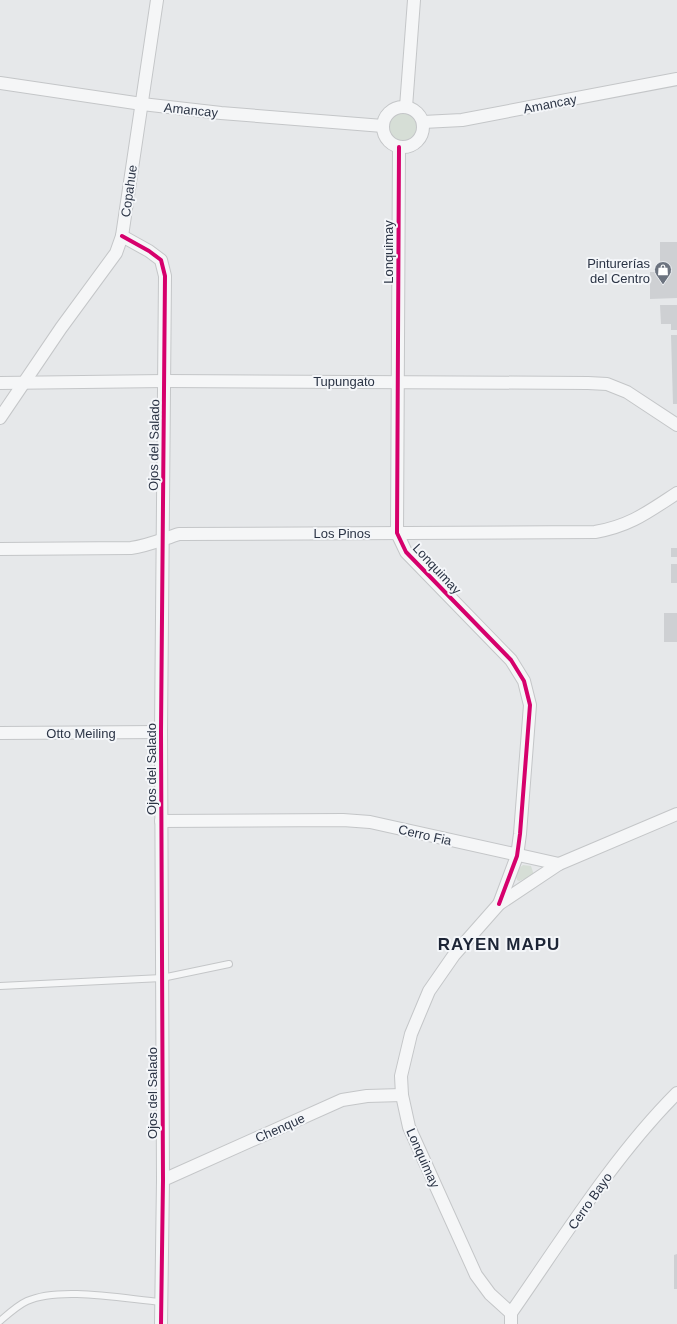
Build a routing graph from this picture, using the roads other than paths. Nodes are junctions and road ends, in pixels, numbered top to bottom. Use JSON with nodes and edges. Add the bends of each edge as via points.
{"nodes":[{"id":1,"x":157,"y":0,"type":"edge"},
{"id":2,"x":414,"y":0,"type":"edge"},
{"id":3,"x":677,"y":80,"type":"edge"},
{"id":4,"x":0,"y":84,"type":"edge"},
{"id":5,"x":142,"y":104,"type":"junction"},
{"id":6,"x":406,"y":107,"type":"junction"},
{"id":7,"x":423,"y":122,"type":"junction"},
{"id":8,"x":383,"y":126,"type":"junction"},
{"id":9,"x":399,"y":147,"type":"junction"},
{"id":10,"x":122,"y":236,"type":"junction"},
{"id":11,"x":165,"y":380,"type":"junction"},
{"id":12,"x":397,"y":381,"type":"junction"},
{"id":13,"x":0,"y":383,"type":"edge"},
{"id":14,"x":24,"y":383,"type":"junction"},
{"id":15,"x":0,"y":418,"type":"edge"},
{"id":16,"x":677,"y":425,"type":"edge"},
{"id":17,"x":677,"y":493,"type":"edge"},
{"id":18,"x":396,"y":533,"type":"junction"},
{"id":19,"x":163,"y":539,"type":"junction"},
{"id":20,"x":0,"y":549,"type":"edge"},
{"id":21,"x":161,"y":732,"type":"junction"},
{"id":22,"x":0,"y":733,"type":"edge"},
{"id":23,"x":677,"y":814,"type":"edge"},
{"id":24,"x":161,"y":821,"type":"junction"},
{"id":25,"x":516,"y":856,"type":"junction"},
{"id":26,"x":559,"y":864,"type":"junction"},
{"id":27,"x":499,"y":904,"type":"junction"},
{"id":28,"x":229,"y":964,"type":"dead end"},
{"id":29,"x":162,"y":978,"type":"junction"},
{"id":30,"x":0,"y":986,"type":"edge"},
{"id":31,"x":677,"y":1093,"type":"edge"},
{"id":32,"x":402,"y":1095,"type":"junction"},
{"id":33,"x":163,"y":1180,"type":"junction"},
{"id":34,"x":161,"y":1302,"type":"junction"},
{"id":35,"x":511,"y":1319,"type":"edge"},
{"id":36,"x":0,"y":1321,"type":"edge"},
{"id":37,"x":161,"y":1324,"type":"edge"}],
"edges":[{"from":1,"to":5,"type":"street","name":"Copahue"},
{"from":2,"to":6,"type":"street"},
{"from":3,"to":7,"type":"street","name":"Amancay","via":[[462,120]]},
{"from":4,"to":5,"type":"street","name":"Amancay"},
{"from":5,"to":8,"type":"street","name":"Amancay"},
{"from":5,"to":10,"type":"street","name":"Copahue"},
{"from":6,"to":7,"type":"street","via":[[417,112]]},
{"from":6,"to":8,"type":"street","via":[[393,109]]},
{"from":7,"to":9,"type":"street","via":[[423,132],[418,141],[406,147]]},
{"from":8,"to":9,"type":"street","via":[[389,141]]},
{"from":9,"to":12,"type":"street","name":"Lonquimay"},
{"from":10,"to":11,"type":"street","name":"Ojos del Salado","via":[[161,260],[165,276]]},
{"from":10,"to":14,"type":"street","name":"Copahue","via":[[116,253]]},
{"from":11,"to":12,"type":"street","name":"Tupungato"},
{"from":11,"to":14,"type":"street","name":"Tupungato"},
{"from":11,"to":19,"type":"street","name":"Ojos del Salado"},
{"from":12,"to":16,"type":"street","name":"Tupungato","via":[[607,384],[627,392]]},
{"from":12,"to":18,"type":"street","name":"Lonquimay"},
{"from":13,"to":14,"type":"street","name":"Tupungato"},
{"from":14,"to":15,"type":"street","name":"Copahue"},
{"from":17,"to":18,"type":"street","name":"Los Pinos","via":[[631,522],[595,532]]},
{"from":18,"to":19,"type":"street","name":"Los Pinos","via":[[179,534]]},
{"from":18,"to":25,"type":"street","name":"Lonquimay","via":[[406,552],[511,660],[524,681],[530,705]]},
{"from":19,"to":20,"type":"street","name":"Los Pinos","via":[[147,546],[131,548]]},
{"from":19,"to":21,"type":"street","name":"Ojos del Salado"},
{"from":21,"to":22,"type":"street","name":"Otto Meiling"},
{"from":21,"to":24,"type":"street","name":"Ojos del Salado"},
{"from":23,"to":26,"type":"street"},
{"from":24,"to":25,"type":"street","name":"Cerro Fia","via":[[370,822]]},
{"from":24,"to":29,"type":"street","name":"Ojos del Salado"},
{"from":25,"to":26,"type":"street","name":"Cerro Fia"},
{"from":25,"to":27,"type":"street","name":"Lonquimay"},
{"from":26,"to":27,"type":"street","name":"Lonquimay"},
{"from":27,"to":32,"type":"street","name":"Lonquimay","via":[[454,955],[429,991],[411,1034],[401,1076]]},
{"from":28,"to":29,"type":"lane"},
{"from":29,"to":30,"type":"lane"},
{"from":29,"to":33,"type":"street","name":"Ojos del Salado"},
{"from":31,"to":35,"type":"street","name":"Cerro Bayo","via":[[620,1158]]},
{"from":32,"to":33,"type":"street","name":"Chenque","via":[[342,1100]]},
{"from":32,"to":35,"type":"street","name":"Lonquimay","via":[[409,1128],[476,1275]]},
{"from":33,"to":34,"type":"street","name":"Ojos del Salado"},
{"from":34,"to":36,"type":"lane","via":[[73,1294],[43,1296],[26,1301]]},
{"from":34,"to":37,"type":"street","name":"Ojos del Salado"}]}
